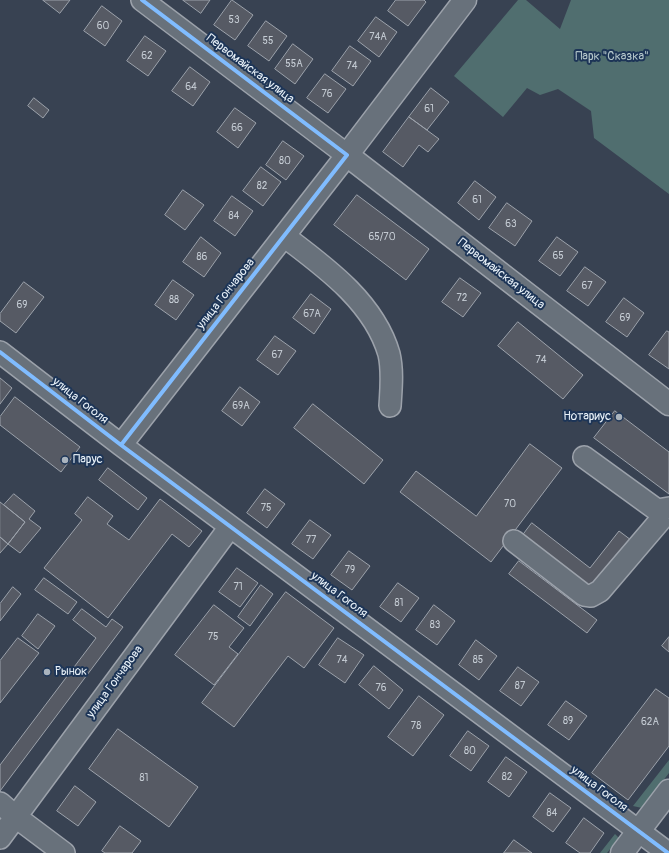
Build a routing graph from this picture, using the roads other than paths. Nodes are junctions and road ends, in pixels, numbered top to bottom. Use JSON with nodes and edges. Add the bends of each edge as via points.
{"nodes":[{"id":1,"x":142,"y":0,"type":"edge"},
{"id":2,"x":465,"y":0,"type":"edge"},
{"id":3,"x":347,"y":155,"type":"junction"},
{"id":4,"x":284,"y":236,"type":"junction"},
{"id":5,"x":0,"y":352,"type":"edge"},
{"id":6,"x":669,"y":404,"type":"edge"},
{"id":7,"x":390,"y":406,"type":"dead end"},
{"id":8,"x":121,"y":445,"type":"junction"},
{"id":9,"x":584,"y":457,"type":"dead end"},
{"id":10,"x":669,"y":509,"type":"edge"},
{"id":11,"x":230,"y":527,"type":"junction"},
{"id":12,"x":514,"y":541,"type":"dead end"},
{"id":13,"x":669,"y":791,"type":"edge"},
{"id":14,"x":0,"y":803,"type":"edge"},
{"id":15,"x":16,"y":817,"type":"junction"},
{"id":16,"x":639,"y":831,"type":"junction"},
{"id":17,"x":0,"y":838,"type":"edge"},
{"id":18,"x":64,"y":853,"type":"edge"},
{"id":19,"x":622,"y":853,"type":"edge"},
{"id":20,"x":668,"y":853,"type":"edge"}],
"edges":[{"from":1,"to":3,"type":"street","name":"Первомайская улица"},
{"from":2,"to":3,"type":"main road","name":"улица Гончарова"},
{"from":3,"to":4,"type":"street","name":"улица Гончарова"},
{"from":3,"to":6,"type":"main road","name":"Первомайская улица"},
{"from":4,"to":7,"type":"street","via":[[334,276],[360,303],[379,329],[389,355],[392,381]]},
{"from":4,"to":8,"type":"street","name":"улица Гончарова"},
{"from":5,"to":8,"type":"street","name":"улица Гоголя"},
{"from":8,"to":11,"type":"street","name":"улица Гоголя"},
{"from":9,"to":10,"type":"street","via":[[657,510]]},
{"from":10,"to":12,"type":"street","via":[[600,591],[591,596],[584,595]]},
{"from":11,"to":15,"type":"street","name":"улица Гончарова"},
{"from":11,"to":16,"type":"street","name":"улица Гоголя"},
{"from":13,"to":16,"type":"main road"},
{"from":14,"to":15,"type":"street"},
{"from":15,"to":17,"type":"street","name":"улица Гончарова"},
{"from":15,"to":18,"type":"street"},
{"from":16,"to":19,"type":"main road"},
{"from":16,"to":20,"type":"street","name":"улица Гоголя"}]}
